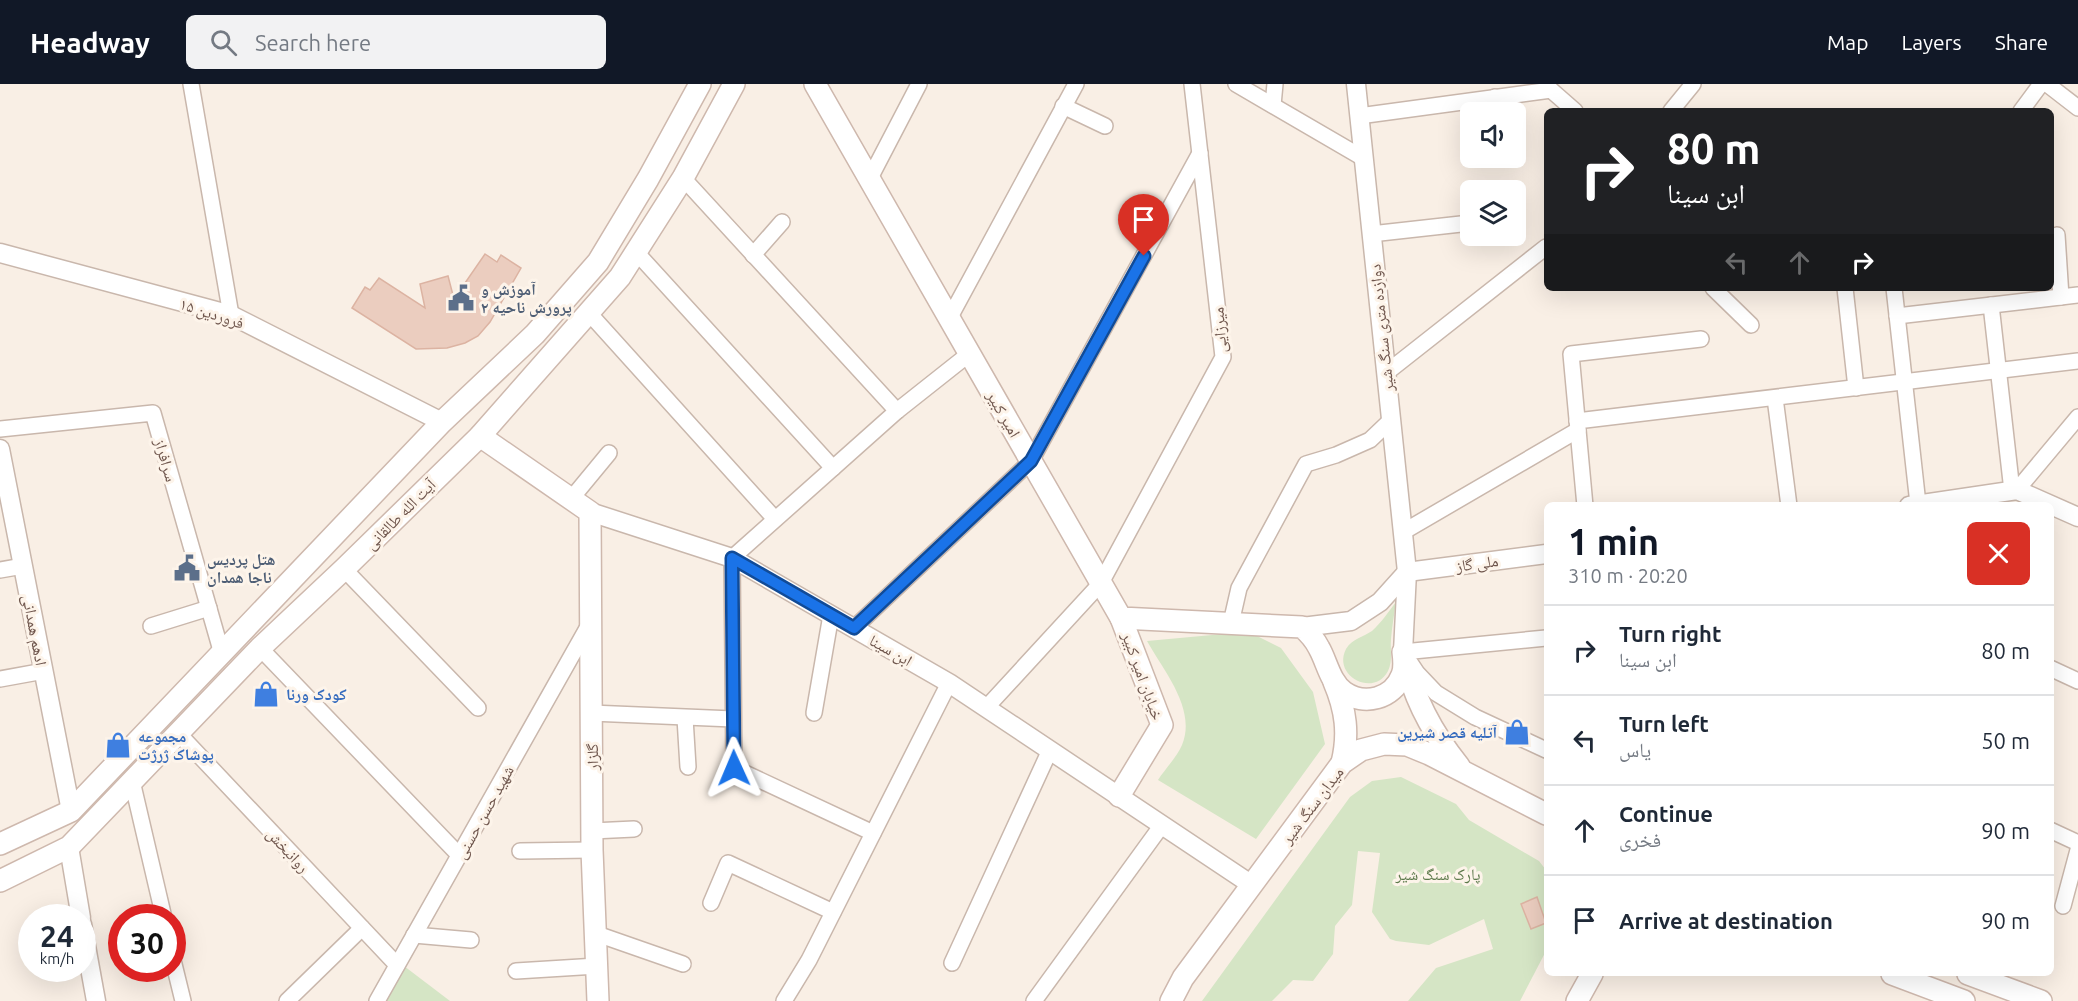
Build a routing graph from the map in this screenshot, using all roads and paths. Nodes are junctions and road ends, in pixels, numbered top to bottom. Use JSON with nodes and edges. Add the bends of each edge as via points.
{"nodes":[{"id":1,"x":192,"y":84,"type":"edge"},
{"id":2,"x":734,"y":84,"type":"edge"},
{"id":3,"x":815,"y":84,"type":"edge"},
{"id":4,"x":919,"y":84,"type":"edge"},
{"id":5,"x":1076,"y":84,"type":"edge"},
{"id":6,"x":1192,"y":84,"type":"edge"},
{"id":7,"x":1236,"y":84,"type":"edge"},
{"id":8,"x":1275,"y":84,"type":"edge"},
{"id":9,"x":1356,"y":84,"type":"edge"},
{"id":10,"x":1694,"y":84,"type":"edge"},
{"id":11,"x":2041,"y":84,"type":"edge"},
{"id":12,"x":2047,"y":84,"type":"edge"},
{"id":13,"x":1553,"y":87,"type":"edge"},
{"id":14,"x":697,"y":91,"type":"edge"},
{"id":15,"x":1506,"y":102,"type":"edge"},
{"id":16,"x":1273,"y":105,"type":"junction"},
{"id":17,"x":1064,"y":106,"type":"junction"},
{"id":18,"x":1460,"y":108,"type":"edge"},
{"id":19,"x":1572,"y":108,"type":"edge"},
{"id":20,"x":1674,"y":108,"type":"edge"},
{"id":21,"x":2023,"y":108,"type":"edge"},
{"id":22,"x":2078,"y":108,"type":"edge"},
{"id":23,"x":718,"y":112,"type":"junction"},
{"id":24,"x":1359,"y":116,"type":"junction"},
{"id":25,"x":1106,"y":126,"type":"dead end"},
{"id":26,"x":1200,"y":153,"type":"junction"},
{"id":27,"x":1364,"y":158,"type":"junction"},
{"id":28,"x":683,"y":178,"type":"junction"},
{"id":29,"x":869,"y":180,"type":"junction"},
{"id":30,"x":782,"y":222,"type":"dead end"},
{"id":31,"x":1460,"y":224,"type":"edge"},
{"id":32,"x":1371,"y":234,"type":"junction"},
{"id":33,"x":2057,"y":236,"type":"dead end"},
{"id":34,"x":1544,"y":249,"type":"edge"},
{"id":35,"x":636,"y":252,"type":"junction"},
{"id":36,"x":0,"y":253,"type":"edge"},
{"id":37,"x":753,"y":255,"type":"junction"},
{"id":38,"x":1716,"y":291,"type":"edge"},
{"id":39,"x":1845,"y":291,"type":"edge"},
{"id":40,"x":1894,"y":291,"type":"edge"},
{"id":41,"x":2078,"y":295,"type":"edge"},
{"id":42,"x":2061,"y":297,"type":"junction"},
{"id":43,"x":1991,"y":305,"type":"junction"},
{"id":44,"x":589,"y":313,"type":"junction"},
{"id":45,"x":231,"y":315,"type":"junction"},
{"id":46,"x":1897,"y":316,"type":"junction"},
{"id":47,"x":949,"y":319,"type":"junction"},
{"id":48,"x":1751,"y":325,"type":"dead end"},
{"id":49,"x":1701,"y":339,"type":"dead end"},
{"id":50,"x":969,"y":354,"type":"junction"},
{"id":51,"x":2078,"y":361,"type":"edge"},
{"id":52,"x":1998,"y":371,"type":"junction"},
{"id":53,"x":1386,"y":373,"type":"junction"},
{"id":54,"x":1904,"y":382,"type":"junction"},
{"id":55,"x":1856,"y":388,"type":"junction"},
{"id":56,"x":1775,"y":398,"type":"junction"},
{"id":57,"x":897,"y":411,"type":"junction"},
{"id":58,"x":2078,"y":417,"type":"edge"},
{"id":59,"x":1391,"y":420,"type":"junction"},
{"id":60,"x":442,"y":422,"type":"junction"},
{"id":61,"x":1577,"y":426,"type":"junction"},
{"id":62,"x":0,"y":429,"type":"edge"},
{"id":63,"x":480,"y":436,"type":"junction"},
{"id":64,"x":0,"y":449,"type":"edge"},
{"id":65,"x":609,"y":453,"type":"dead end"},
{"id":66,"x":1031,"y":461,"type":"junction"},
{"id":67,"x":833,"y":468,"type":"junction"},
{"id":68,"x":2015,"y":490,"type":"junction"},
{"id":69,"x":4,"y":493,"type":"edge"},
{"id":70,"x":571,"y":499,"type":"junction"},
{"id":71,"x":1585,"y":502,"type":"edge"},
{"id":72,"x":1788,"y":502,"type":"edge"},
{"id":73,"x":1913,"y":502,"type":"edge"},
{"id":74,"x":1953,"y":502,"type":"edge"},
{"id":75,"x":2043,"y":502,"type":"edge"},
{"id":76,"x":2054,"y":507,"type":"edge"},
{"id":77,"x":590,"y":512,"type":"junction"},
{"id":78,"x":2078,"y":517,"type":"edge"},
{"id":79,"x":775,"y":519,"type":"junction"},
{"id":80,"x":1403,"y":532,"type":"junction"},
{"id":81,"x":1544,"y":554,"type":"edge"},
{"id":82,"x":732,"y":558,"type":"junction"},
{"id":83,"x":23,"y":566,"type":"junction"},
{"id":84,"x":344,"y":569,"type":"junction"},
{"id":85,"x":0,"y":570,"type":"edge"},
{"id":86,"x":1407,"y":572,"type":"junction"},
{"id":87,"x":1101,"y":583,"type":"junction"},
{"id":88,"x":270,"y":603,"type":"junction"},
{"id":89,"x":209,"y":608,"type":"junction"},
{"id":90,"x":831,"y":615,"type":"junction"},
{"id":91,"x":1121,"y":618,"type":"junction"},
{"id":92,"x":289,"y":621,"type":"junction"},
{"id":93,"x":591,"y":622,"type":"junction"},
{"id":94,"x":1231,"y":623,"type":"junction"},
{"id":95,"x":151,"y":626,"type":"dead end"},
{"id":96,"x":1302,"y":627,"type":"junction"},
{"id":97,"x":854,"y":628,"type":"junction"},
{"id":98,"x":1544,"y":638,"type":"edge"},
{"id":99,"x":260,"y":648,"type":"junction"},
{"id":100,"x":1403,"y":652,"type":"junction"},
{"id":101,"x":222,"y":654,"type":"junction"},
{"id":102,"x":2054,"y":670,"type":"edge"},
{"id":103,"x":44,"y":672,"type":"junction"},
{"id":104,"x":0,"y":679,"type":"edge"},
{"id":105,"x":2078,"y":681,"type":"edge"},
{"id":106,"x":1334,"y":682,"type":"junction"},
{"id":107,"x":949,"y":683,"type":"junction"},
{"id":108,"x":478,"y":708,"type":"dead end"},
{"id":109,"x":986,"y":708,"type":"junction"},
{"id":110,"x":591,"y":713,"type":"junction"},
{"id":111,"x":814,"y":713,"type":"dead end"},
{"id":112,"x":685,"y":718,"type":"junction"},
{"id":113,"x":733,"y":719,"type":"junction"},
{"id":114,"x":179,"y":734,"type":"junction"},
{"id":115,"x":1544,"y":749,"type":"edge"},
{"id":116,"x":1050,"y":750,"type":"junction"},
{"id":117,"x":1342,"y":763,"type":"junction"},
{"id":118,"x":688,"y":767,"type":"dead end"},
{"id":119,"x":1464,"y":772,"type":"junction"},
{"id":120,"x":132,"y":781,"type":"junction"},
{"id":121,"x":1119,"y":796,"type":"junction"},
{"id":122,"x":71,"y":811,"type":"junction"},
{"id":123,"x":1544,"y":813,"type":"edge"},
{"id":124,"x":1162,"y":825,"type":"junction"},
{"id":125,"x":634,"y":829,"type":"dead end"},
{"id":126,"x":2054,"y":832,"type":"edge"},
{"id":127,"x":873,"y":833,"type":"junction"},
{"id":128,"x":592,"y":840,"type":"junction"},
{"id":129,"x":2078,"y":843,"type":"edge"},
{"id":130,"x":0,"y":844,"type":"edge"},
{"id":131,"x":69,"y":848,"type":"junction"},
{"id":132,"x":2078,"y":850,"type":"edge"},
{"id":133,"x":520,"y":851,"type":"dead end"},
{"id":134,"x":459,"y":855,"type":"junction"},
{"id":135,"x":0,"y":881,"type":"edge"},
{"id":136,"x":1252,"y":885,"type":"junction"},
{"id":137,"x":711,"y":903,"type":"dead end"},
{"id":138,"x":79,"y":904,"type":"edge"},
{"id":139,"x":161,"y":904,"type":"edge"},
{"id":140,"x":2063,"y":906,"type":"dead end"},
{"id":141,"x":833,"y":912,"type":"junction"},
{"id":142,"x":362,"y":928,"type":"junction"},
{"id":143,"x":597,"y":934,"type":"junction"},
{"id":144,"x":414,"y":935,"type":"junction"},
{"id":145,"x":471,"y":940,"type":"dead end"},
{"id":146,"x":952,"y":963,"type":"dead end"},
{"id":147,"x":683,"y":964,"type":"dead end"},
{"id":148,"x":397,"y":965,"type":"junction"},
{"id":149,"x":597,"y":966,"type":"junction"},
{"id":150,"x":516,"y":971,"type":"dead end"},
{"id":151,"x":1591,"y":976,"type":"edge"},
{"id":152,"x":1897,"y":976,"type":"edge"},
{"id":153,"x":1973,"y":976,"type":"edge"},
{"id":154,"x":93,"y":982,"type":"edge"},
{"id":155,"x":178,"y":982,"type":"edge"},
{"id":156,"x":96,"y":1001,"type":"edge"},
{"id":157,"x":183,"y":1001,"type":"edge"},
{"id":158,"x":287,"y":1001,"type":"edge"},
{"id":159,"x":377,"y":1001,"type":"edge"},
{"id":160,"x":598,"y":1001,"type":"edge"},
{"id":161,"x":784,"y":1001,"type":"edge"},
{"id":162,"x":1034,"y":1001,"type":"edge"},
{"id":163,"x":1171,"y":1001,"type":"edge"},
{"id":164,"x":1577,"y":1001,"type":"edge"},
{"id":165,"x":1964,"y":1001,"type":"edge"},
{"id":166,"x":2041,"y":1001,"type":"edge"}],
"edges":[{"from":1,"to":45,"type":"street"},
{"from":2,"to":23,"type":"main road","name":"آیت الله طالقانی"},
{"from":3,"to":29,"type":"main road","name":"امیر کبیر"},
{"from":4,"to":29,"type":"street"},
{"from":5,"to":17,"type":"street"},
{"from":6,"to":26,"type":"street","name":"میرزایی"},
{"from":7,"to":16,"type":"street"},
{"from":8,"to":16,"type":"street"},
{"from":9,"to":24,"type":"street","name":"دوازده متری سنگ شیر"},
{"from":10,"to":20,"type":"street"},
{"from":11,"to":21,"type":"street"},
{"from":12,"to":22,"type":"street"},
{"from":13,"to":15,"type":"street"},
{"from":13,"to":19,"type":"street"},
{"from":14,"to":23,"type":"main road"},
{"from":14,"to":60,"type":"main road","name":"آیت الله طالقانی","via":[[598,262],[535,334]]},
{"from":16,"to":27,"type":"street"},
{"from":17,"to":25,"type":"street"},
{"from":17,"to":47,"type":"street"},
{"from":18,"to":24,"type":"street"},
{"from":23,"to":28,"type":"main road","name":"آیت الله طالقانی"},
{"from":24,"to":27,"type":"street","name":"دوازده متری سنگ شیر"},
{"from":26,"to":66,"type":"street"},
{"from":26,"to":87,"type":"street","name":"میرزایی","via":[[1223,357]]},
{"from":27,"to":32,"type":"street","name":"دوازده متری سنگ شیر"},
{"from":28,"to":35,"type":"main road","name":"آیت الله طالقانی"},
{"from":28,"to":37,"type":"street"},
{"from":29,"to":47,"type":"main road","name":"امیر کبیر"},
{"from":30,"to":37,"type":"street"},
{"from":31,"to":32,"type":"street"},
{"from":32,"to":53,"type":"street","name":"دوازده متری سنگ شیر"},
{"from":33,"to":42,"type":"street"},
{"from":34,"to":53,"type":"street"},
{"from":35,"to":44,"type":"main road","name":"آیت الله طالقانی"},
{"from":35,"to":67,"type":"street"},
{"from":36,"to":45,"type":"street","name":"۱۵ فروردین"},
{"from":37,"to":57,"type":"street"},
{"from":38,"to":48,"type":"street"},
{"from":39,"to":55,"type":"street"},
{"from":40,"to":46,"type":"street"},
{"from":41,"to":42,"type":"street"},
{"from":42,"to":43,"type":"street"},
{"from":43,"to":46,"type":"street"},
{"from":43,"to":52,"type":"street"},
{"from":44,"to":63,"type":"main road","name":"آیت الله طالقانی"},
{"from":44,"to":79,"type":"street"},
{"from":45,"to":60,"type":"street","name":"۱۵ فروردین"},
{"from":46,"to":54,"type":"street"},
{"from":47,"to":50,"type":"main road","name":"امیر کبیر"},
{"from":49,"to":61,"type":"street","via":[[1570,354]]},
{"from":50,"to":57,"type":"street"},
{"from":50,"to":66,"type":"main road","name":"امیر کبیر"},
{"from":51,"to":52,"type":"street"},
{"from":52,"to":54,"type":"street"},
{"from":52,"to":68,"type":"street"},
{"from":53,"to":59,"type":"street","name":"دوازده متری سنگ شیر"},
{"from":54,"to":55,"type":"street"},
{"from":54,"to":73,"type":"street"},
{"from":55,"to":56,"type":"street"},
{"from":56,"to":61,"type":"street"},
{"from":56,"to":72,"type":"street"},
{"from":57,"to":67,"type":"street"},
{"from":58,"to":68,"type":"street"},
{"from":59,"to":80,"type":"street","name":"دوازده متری سنگ شیر"},
{"from":59,"to":94,"type":"street","via":[[1370,440],[1306,464],[1239,588]]},
{"from":60,"to":88,"type":"main road","name":"آیت الله طالقانی"},
{"from":61,"to":71,"type":"street"},
{"from":61,"to":80,"type":"street"},
{"from":62,"to":89,"type":"street","name":"سرافراز","via":[[153,413]]},
{"from":63,"to":70,"type":"main road","name":"ابن سینا"},
{"from":63,"to":84,"type":"main road","name":"آیت الله طالقانی"},
{"from":64,"to":69,"type":"street","name":"ادهم همدانی"},
{"from":65,"to":70,"type":"street"},
{"from":66,"to":87,"type":"main road","name":"امیر کبیر"},
{"from":66,"to":97,"type":"street"},
{"from":67,"to":79,"type":"street"},
{"from":68,"to":74,"type":"street"},
{"from":68,"to":75,"type":"street"},
{"from":69,"to":83,"type":"street","name":"ادهم همدانی"},
{"from":70,"to":77,"type":"main road","name":"ابن سینا"},
{"from":76,"to":78,"type":"street"},
{"from":77,"to":82,"type":"street","name":"ابن سینا"},
{"from":77,"to":93,"type":"main road","name":"گلزار"},
{"from":79,"to":82,"type":"street"},
{"from":80,"to":86,"type":"street","name":"دوازده متری سنگ شیر"},
{"from":81,"to":86,"type":"street","name":"ملی گاز"},
{"from":82,"to":90,"type":"street","name":"ابن سینا"},
{"from":82,"to":113,"type":"street"},
{"from":83,"to":85,"type":"street"},
{"from":83,"to":103,"type":"street","name":"ادهم همدانی"},
{"from":84,"to":92,"type":"main road","name":"آیت الله طالقانی"},
{"from":84,"to":108,"type":"street"},
{"from":86,"to":96,"type":"street","via":[[1380,602],[1351,621]]},
{"from":86,"to":100,"type":"street","name":"دوازده متری سنگ شیر"},
{"from":87,"to":91,"type":"main road","name":"امیر کبیر"},
{"from":87,"to":109,"type":"street","name":"میرزایی"},
{"from":88,"to":92,"type":"main road"},
{"from":88,"to":101,"type":"main road","name":"آیت الله طالقانی"},
{"from":89,"to":95,"type":"street"},
{"from":89,"to":101,"type":"street","name":"سرافراز"},
{"from":90,"to":97,"type":"street","name":"ابن سینا"},
{"from":90,"to":111,"type":"street"},
{"from":91,"to":94,"type":"main road"},
{"from":91,"to":121,"type":"main road","name":"خیابان امیر کبیر","via":[[1162,725]]},
{"from":92,"to":99,"type":"main road","name":"آیت الله طالقانی"},
{"from":93,"to":110,"type":"main road","name":"گلزار"},
{"from":93,"to":134,"type":"street","name":"شهید حسن حسنی"},
{"from":94,"to":96,"type":"main road"},
{"from":96,"to":106,"type":"main road","via":[[1319,648]]},
{"from":97,"to":107,"type":"street","name":"ابن سینا"},
{"from":98,"to":100,"type":"street"},
{"from":99,"to":114,"type":"main road","name":"آیت الله طالقانی"},
{"from":99,"to":134,"type":"street"},
{"from":100,"to":106,"type":"main road","via":[[1402,676],[1387,694],[1376,698],[1352,697]]},
{"from":100,"to":115,"type":"street","via":[[1436,693],[1475,717]]},
{"from":100,"to":119,"type":"main road","via":[[1420,707]]},
{"from":101,"to":122,"type":"main road","name":"آیت الله طالقانی"},
{"from":102,"to":105,"type":"street"},
{"from":103,"to":104,"type":"street"},
{"from":103,"to":122,"type":"street","name":"ادهم همدانی"},
{"from":106,"to":117,"type":"main road","via":[[1347,727]]},
{"from":107,"to":109,"type":"street","name":"ابن سینا"},
{"from":107,"to":127,"type":"street"},
{"from":109,"to":116,"type":"street","name":"ابن سینا"},
{"from":110,"to":112,"type":"street"},
{"from":110,"to":128,"type":"main road","name":"گلزار"},
{"from":112,"to":113,"type":"street"},
{"from":112,"to":118,"type":"street"},
{"from":113,"to":127,"type":"street","via":[[734,768]]},
{"from":114,"to":120,"type":"main road","name":"آیت الله طالقانی"},
{"from":114,"to":142,"type":"street","name":"روانبخش"},
{"from":116,"to":121,"type":"street","name":"ابن سینا"},
{"from":116,"to":146,"type":"street"},
{"from":117,"to":119,"type":"main road","name":"میدان سنگ شیر","via":[[1361,750],[1384,744],[1407,745]]},
{"from":117,"to":136,"type":"main road","name":"میدان سنگ شیر"},
{"from":119,"to":123,"type":"main road","name":"میدان سنگ شیر"},
{"from":120,"to":131,"type":"main road","name":"آیت الله طالقانی"},
{"from":120,"to":139,"type":"street"},
{"from":121,"to":124,"type":"street","name":"ابن سینا"},
{"from":122,"to":130,"type":"main road","name":"آیت الله طالقانی"},
{"from":124,"to":136,"type":"street","name":"ابن سینا"},
{"from":124,"to":162,"type":"street"},
{"from":125,"to":128,"type":"street"},
{"from":126,"to":129,"type":"street"},
{"from":127,"to":141,"type":"street"},
{"from":128,"to":133,"type":"street"},
{"from":128,"to":143,"type":"main road","name":"گلزار"},
{"from":131,"to":135,"type":"main road","name":"آیت الله طالقانی"},
{"from":131,"to":138,"type":"street"},
{"from":132,"to":140,"type":"street"},
{"from":134,"to":144,"type":"street","name":"شهید حسن حسنی"},
{"from":136,"to":163,"type":"main road","name":"میدان سنگ شیر","via":[[1183,978]]},
{"from":137,"to":141,"type":"street","via":[[728,863]]},
{"from":141,"to":161,"type":"street"},
{"from":142,"to":148,"type":"street","name":"روانبخش"},
{"from":142,"to":158,"type":"street"},
{"from":143,"to":147,"type":"street"},
{"from":143,"to":149,"type":"main road","name":"گلزار"},
{"from":144,"to":145,"type":"street"},
{"from":144,"to":148,"type":"street","name":"شهید حسن حسنی"},
{"from":148,"to":159,"type":"street","name":"شهید حسن حسنی"},
{"from":149,"to":150,"type":"street"},
{"from":149,"to":160,"type":"main road","name":"گلزار"},
{"from":151,"to":164,"type":"main road"},
{"from":152,"to":165,"type":"main road"},
{"from":153,"to":166,"type":"main road"},
{"from":154,"to":156,"type":"street"},
{"from":155,"to":157,"type":"street"}]}
